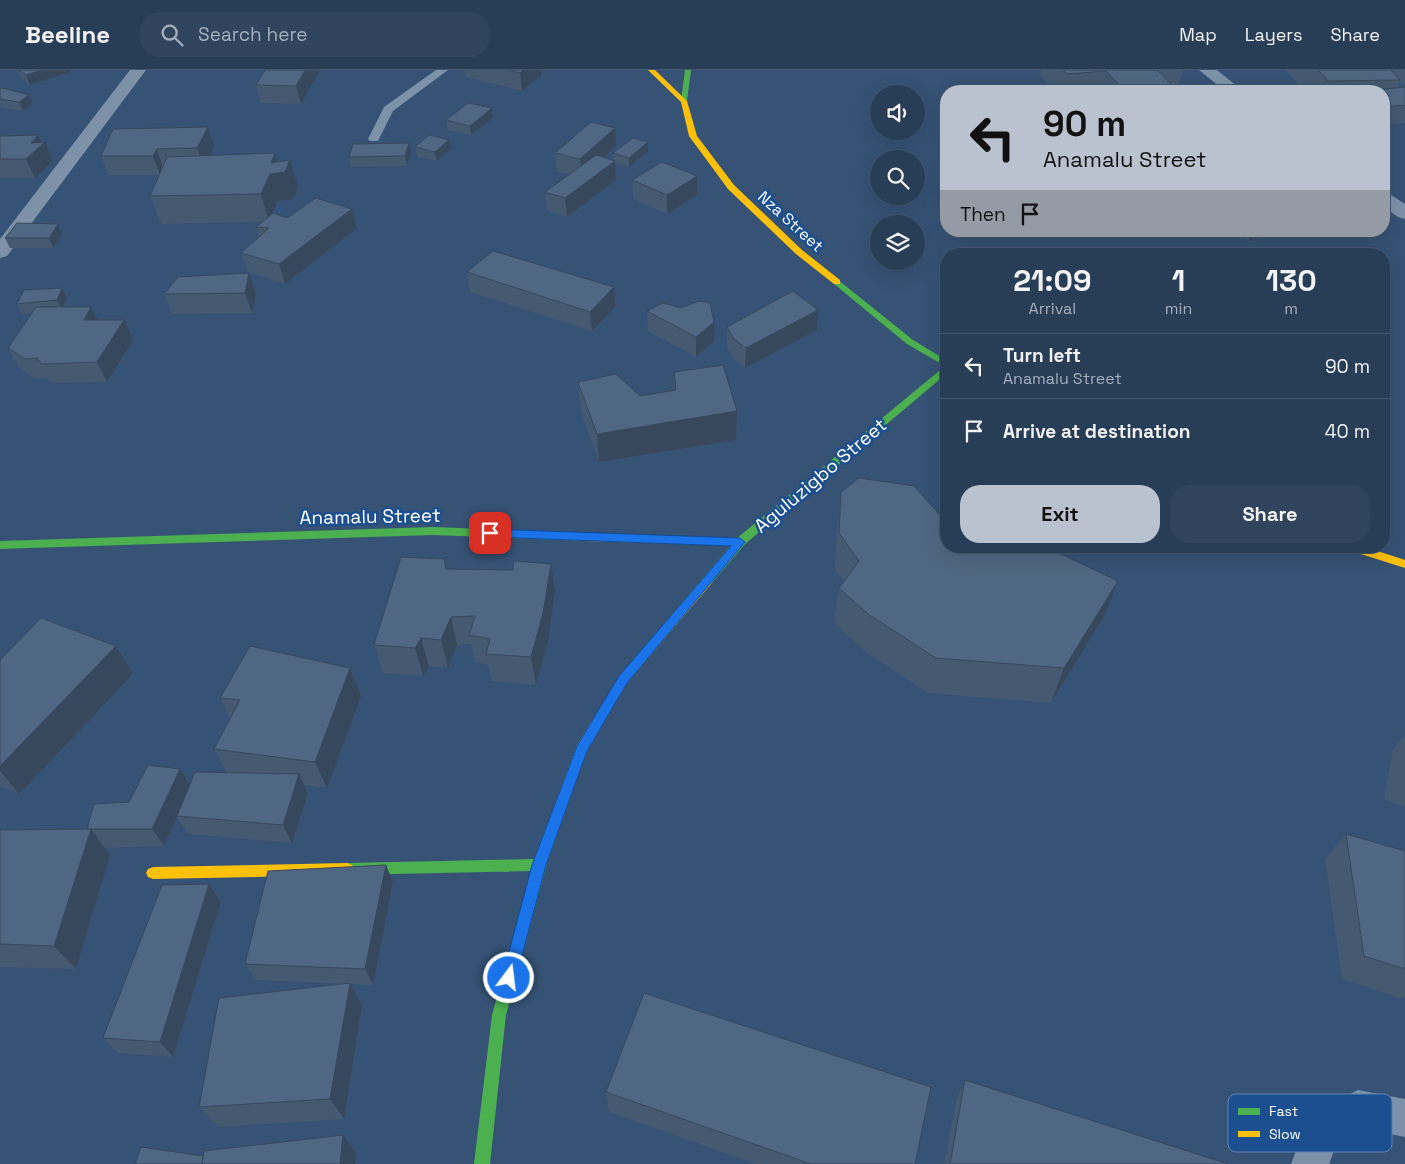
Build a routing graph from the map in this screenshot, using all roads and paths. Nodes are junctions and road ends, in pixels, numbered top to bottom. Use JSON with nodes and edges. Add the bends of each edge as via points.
{"nodes":[{"id":1,"x":138,"y":70,"type":"edge"},
{"id":2,"x":443,"y":70,"type":"edge"},
{"id":3,"x":651,"y":70,"type":"edge"},
{"id":4,"x":688,"y":70,"type":"edge"},
{"id":5,"x":1207,"y":70,"type":"edge"},
{"id":6,"x":1227,"y":85,"type":"edge"},
{"id":7,"x":684,"y":101,"type":"junction"},
{"id":8,"x":374,"y":139,"type":"dead end"},
{"id":9,"x":1390,"y":203,"type":"edge"},
{"id":10,"x":1405,"y":213,"type":"edge"},
{"id":11,"x":0,"y":252,"type":"edge"},
{"id":12,"x":940,"y":360,"type":"edge"},
{"id":13,"x":940,"y":375,"type":"edge"},
{"id":14,"x":740,"y":542,"type":"junction"},
{"id":15,"x":0,"y":545,"type":"edge"},
{"id":16,"x":1371,"y":553,"type":"edge"},
{"id":17,"x":1405,"y":564,"type":"edge"},
{"id":18,"x":539,"y":865,"type":"junction"},
{"id":19,"x":153,"y":873,"type":"dead end"},
{"id":20,"x":1392,"y":1116,"type":"edge"},
{"id":21,"x":1405,"y":1118,"type":"edge"},
{"id":22,"x":1314,"y":1152,"type":"edge"},
{"id":23,"x":482,"y":1164,"type":"edge"},
{"id":24,"x":1310,"y":1164,"type":"edge"}],
"edges":[{"from":1,"to":11,"type":"street"},
{"from":2,"to":8,"type":"lane","via":[[388,109]]},
{"from":3,"to":7,"type":"street"},
{"from":4,"to":7,"type":"street"},
{"from":5,"to":6,"type":"street"},
{"from":7,"to":12,"type":"street","name":"Nza Street","via":[[693,136],[731,187],[799,252],[910,342]]},
{"from":9,"to":10,"type":"street"},
{"from":13,"to":14,"type":"street","name":"Aguluzigbo Street"},
{"from":14,"to":15,"type":"street","name":"Anamalu Street","via":[[433,531]]},
{"from":14,"to":18,"type":"street","name":"Aguluzigbo Street","via":[[623,680],[582,750]]},
{"from":16,"to":17,"type":"street"},
{"from":18,"to":19,"type":"street"},
{"from":18,"to":23,"type":"street","name":"Aguluzigbo Street","via":[[499,1015]]},
{"from":20,"to":21,"type":"street"},
{"from":22,"to":24,"type":"street"}]}
